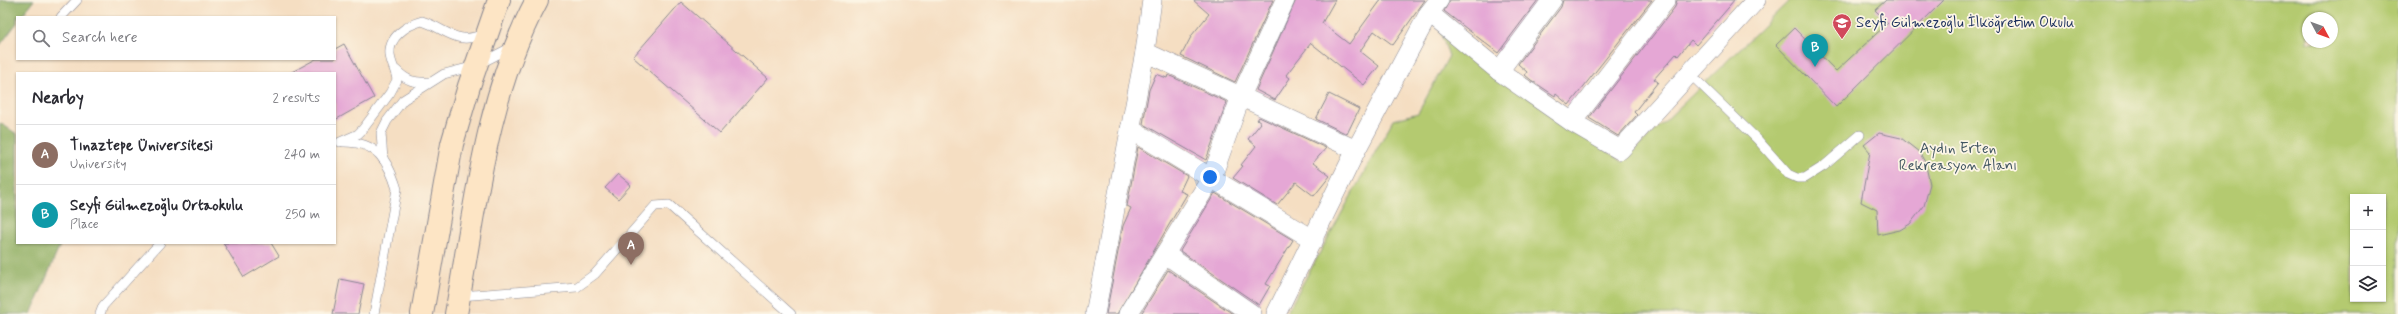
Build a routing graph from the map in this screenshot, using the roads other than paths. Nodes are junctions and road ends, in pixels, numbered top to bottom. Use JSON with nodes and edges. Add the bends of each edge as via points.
{"nodes":[{"id":1,"x":77,"y":0,"type":"edge"},
{"id":2,"x":499,"y":0,"type":"edge"},
{"id":3,"x":537,"y":0,"type":"edge"},
{"id":4,"x":1152,"y":0,"type":"edge"},
{"id":5,"x":1285,"y":0,"type":"edge"},
{"id":6,"x":1552,"y":0,"type":"edge"},
{"id":7,"x":1666,"y":0,"type":"edge"},
{"id":8,"x":1756,"y":0,"type":"edge"},
{"id":9,"x":1434,"y":6,"type":"edge"},
{"id":10,"x":62,"y":16,"type":"edge"},
{"id":11,"x":488,"y":31,"type":"junction"},
{"id":12,"x":517,"y":44,"type":"junction"},
{"id":13,"x":1145,"y":52,"type":"junction"},
{"id":14,"x":475,"y":66,"type":"junction"},
{"id":15,"x":396,"y":70,"type":"junction"},
{"id":16,"x":1499,"y":71,"type":"junction"},
{"id":17,"x":1689,"y":73,"type":"junction"},
{"id":18,"x":429,"y":82,"type":"junction"},
{"id":19,"x":1241,"y":96,"type":"junction"},
{"id":20,"x":1572,"y":122,"type":"junction"},
{"id":21,"x":1130,"y":129,"type":"junction"},
{"id":22,"x":1860,"y":135,"type":"dead end"},
{"id":23,"x":337,"y":143,"type":"edge"},
{"id":24,"x":1356,"y":150,"type":"junction"},
{"id":25,"x":383,"y":160,"type":"junction"},
{"id":26,"x":1212,"y":177,"type":"junction"},
{"id":27,"x":1314,"y":240,"type":"junction"},
{"id":28,"x":159,"y":244,"type":"edge"},
{"id":29,"x":1165,"y":254,"type":"junction"},
{"id":30,"x":458,"y":305,"type":"edge"},
{"id":31,"x":100,"y":314,"type":"edge"},
{"id":32,"x":374,"y":314,"type":"edge"},
{"id":33,"x":422,"y":314,"type":"edge"},
{"id":34,"x":791,"y":314,"type":"edge"},
{"id":35,"x":1095,"y":314,"type":"edge"},
{"id":36,"x":1128,"y":314,"type":"edge"},
{"id":37,"x":1252,"y":314,"type":"edge"},
{"id":38,"x":1276,"y":314,"type":"edge"}],
"edges":[{"from":1,"to":10,"type":"lane"},
{"from":2,"to":11,"type":"main road"},
{"from":3,"to":12,"type":"main road"},
{"from":4,"to":13,"type":"street"},
{"from":5,"to":19,"type":"street"},
{"from":6,"to":16,"type":"street"},
{"from":7,"to":20,"type":"street"},
{"from":8,"to":17,"type":"street"},
{"from":9,"to":16,"type":"street"},
{"from":9,"to":24,"type":"street"},
{"from":11,"to":14,"type":"main road"},
{"from":11,"to":15,"type":"lane","via":[[468,39],[456,38],[422,21],[403,28],[392,45],[390,55]]},
{"from":12,"to":14,"type":"lane"},
{"from":12,"to":30,"type":"main road","via":[[488,139]]},
{"from":13,"to":19,"type":"street"},
{"from":13,"to":21,"type":"street"},
{"from":14,"to":18,"type":"lane","via":[[444,74]]},
{"from":14,"to":33,"type":"main road","via":[[452,144]]},
{"from":15,"to":18,"type":"lane","via":[[414,83]]},
{"from":15,"to":23,"type":"lane","via":[[397,80],[390,93],[363,129],[358,134]]},
{"from":16,"to":20,"type":"street"},
{"from":17,"to":20,"type":"street","via":[[1620,150]]},
{"from":17,"to":22,"type":"lane","via":[[1788,174],[1797,178],[1806,178],[1824,166]]},
{"from":18,"to":25,"type":"lane","via":[[403,100],[387,121],[381,133]]},
{"from":19,"to":24,"type":"street"},
{"from":19,"to":26,"type":"street"},
{"from":21,"to":26,"type":"street"},
{"from":21,"to":35,"type":"street"},
{"from":23,"to":25,"type":"lane","via":[[366,144]]},
{"from":24,"to":27,"type":"street"},
{"from":25,"to":32,"type":"lane","via":[[393,176],[397,198]]},
{"from":26,"to":27,"type":"street"},
{"from":26,"to":29,"type":"street"},
{"from":27,"to":38,"type":"street"},
{"from":28,"to":31,"type":"lane","via":[[103,306]]},
{"from":29,"to":36,"type":"street"},
{"from":29,"to":37,"type":"street"},
{"from":30,"to":34,"type":"lane","via":[[577,287],[595,274],[656,206],[669,205]]}]}
